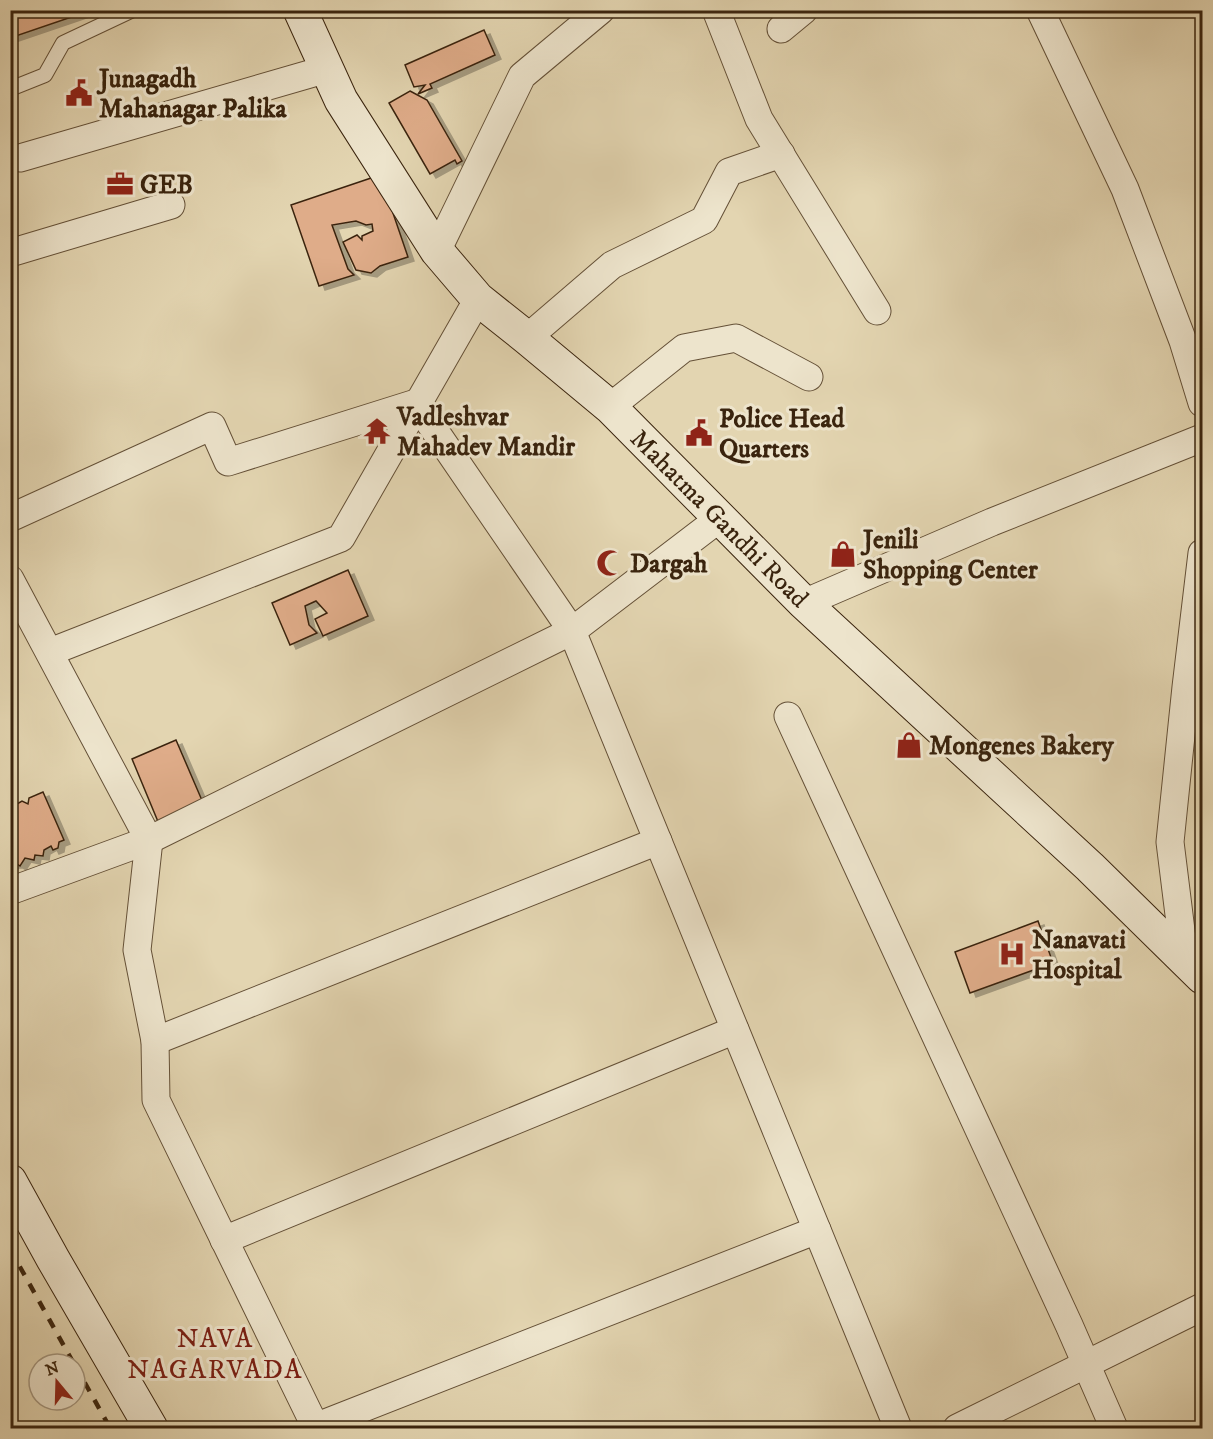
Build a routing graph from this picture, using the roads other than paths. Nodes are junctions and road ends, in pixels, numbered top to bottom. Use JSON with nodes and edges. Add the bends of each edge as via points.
{"nodes":[{"id":1,"x":133,"y":10,"type":"edge"},
{"id":2,"x":300,"y":10,"type":"edge"},
{"id":3,"x":601,"y":10,"type":"edge"},
{"id":4,"x":716,"y":10,"type":"edge"},
{"id":5,"x":804,"y":10,"type":"edge"},
{"id":6,"x":1040,"y":10,"type":"edge"},
{"id":7,"x":781,"y":29,"type":"dead end"},
{"id":8,"x":327,"y":69,"type":"junction"},
{"id":9,"x":10,"y":89,"type":"edge"},
{"id":10,"x":781,"y":154,"type":"junction"},
{"id":11,"x":20,"y":158,"type":"dead end"},
{"id":12,"x":171,"y":205,"type":"dead end"},
{"id":13,"x":437,"y":251,"type":"junction"},
{"id":14,"x":10,"y":253,"type":"edge"},
{"id":15,"x":477,"y":299,"type":"junction"},
{"id":16,"x":877,"y":311,"type":"dead end"},
{"id":17,"x":527,"y":338,"type":"junction"},
{"id":18,"x":1193,"y":338,"type":"edge"},
{"id":19,"x":809,"y":377,"type":"dead end"},
{"id":20,"x":416,"y":403,"type":"junction"},
{"id":21,"x":1203,"y":403,"type":"edge"},
{"id":22,"x":610,"y":407,"type":"junction"},
{"id":23,"x":1203,"y":438,"type":"edge"},
{"id":24,"x":10,"y":518,"type":"edge"},
{"id":25,"x":720,"y":518,"type":"junction"},
{"id":26,"x":1203,"y":553,"type":"edge"},
{"id":27,"x":10,"y":579,"type":"edge"},
{"id":28,"x":804,"y":603,"type":"junction"},
{"id":29,"x":572,"y":631,"type":"junction"},
{"id":30,"x":50,"y":652,"type":"junction"},
{"id":31,"x":788,"y":716,"type":"dead end"},
{"id":32,"x":149,"y":840,"type":"junction"},
{"id":33,"x":658,"y":841,"type":"junction"},
{"id":34,"x":10,"y":891,"type":"edge"},
{"id":35,"x":1194,"y":970,"type":"edge"},
{"id":36,"x":735,"y":1030,"type":"junction"},
{"id":37,"x":155,"y":1041,"type":"junction"},
{"id":38,"x":10,"y":1181,"type":"edge"},
{"id":39,"x":817,"y":1230,"type":"junction"},
{"id":40,"x":224,"y":1240,"type":"junction"},
{"id":41,"x":1203,"y":1308,"type":"edge"},
{"id":42,"x":1087,"y":1364,"type":"junction"},
{"id":43,"x":151,"y":1428,"type":"edge"},
{"id":44,"x":315,"y":1428,"type":"edge"},
{"id":45,"x":898,"y":1428,"type":"edge"},
{"id":46,"x":957,"y":1428,"type":"edge"},
{"id":47,"x":1114,"y":1428,"type":"edge"}],
"edges":[{"from":1,"to":9,"type":"lane","via":[[63,43],[45,75]]},
{"from":2,"to":8,"type":"street","name":"Mahatma Gandhi Road"},
{"from":3,"to":13,"type":"street","via":[[522,76]]},
{"from":4,"to":10,"type":"street","via":[[759,119]]},
{"from":5,"to":7,"type":"street"},
{"from":6,"to":18,"type":"street"},
{"from":8,"to":11,"type":"street"},
{"from":8,"to":13,"type":"street","name":"Mahatma Gandhi Road","via":[[341,100]]},
{"from":10,"to":16,"type":"street"},
{"from":10,"to":17,"type":"street","via":[[729,172],[704,220],[612,265]]},
{"from":12,"to":14,"type":"street"},
{"from":13,"to":15,"type":"street","name":"Mahatma Gandhi Road"},
{"from":15,"to":17,"type":"street","name":"Mahatma Gandhi Road"},
{"from":15,"to":20,"type":"street"},
{"from":17,"to":22,"type":"street","name":"Mahatma Gandhi Road"},
{"from":18,"to":21,"type":"street"},
{"from":19,"to":22,"type":"street","via":[[736,338],[684,348]]},
{"from":20,"to":24,"type":"street","via":[[228,462],[212,426]]},
{"from":20,"to":29,"type":"street"},
{"from":20,"to":30,"type":"street","via":[[341,538]]},
{"from":22,"to":25,"type":"street","name":"Mahatma Gandhi Road"},
{"from":23,"to":28,"type":"street","via":[[992,522]]},
{"from":25,"to":28,"type":"street","name":"Mahatma Gandhi Road"},
{"from":25,"to":29,"type":"street"},
{"from":26,"to":35,"type":"street","via":[[1170,842]]},
{"from":27,"to":30,"type":"street"},
{"from":28,"to":35,"type":"street","name":"Mahatma Gandhi Road","via":[[1090,867]]},
{"from":29,"to":32,"type":"street"},
{"from":29,"to":33,"type":"street"},
{"from":30,"to":32,"type":"street"},
{"from":31,"to":42,"type":"street"},
{"from":32,"to":34,"type":"street"},
{"from":32,"to":37,"type":"street","via":[[137,950]]},
{"from":33,"to":36,"type":"street"},
{"from":33,"to":37,"type":"street"},
{"from":36,"to":39,"type":"street"},
{"from":36,"to":40,"type":"street"},
{"from":37,"to":40,"type":"street","via":[[156,1100]]},
{"from":38,"to":43,"type":"street"},
{"from":39,"to":44,"type":"street"},
{"from":39,"to":45,"type":"street"},
{"from":40,"to":44,"type":"street"},
{"from":41,"to":42,"type":"street"},
{"from":42,"to":46,"type":"street"},
{"from":42,"to":47,"type":"street"}]}
